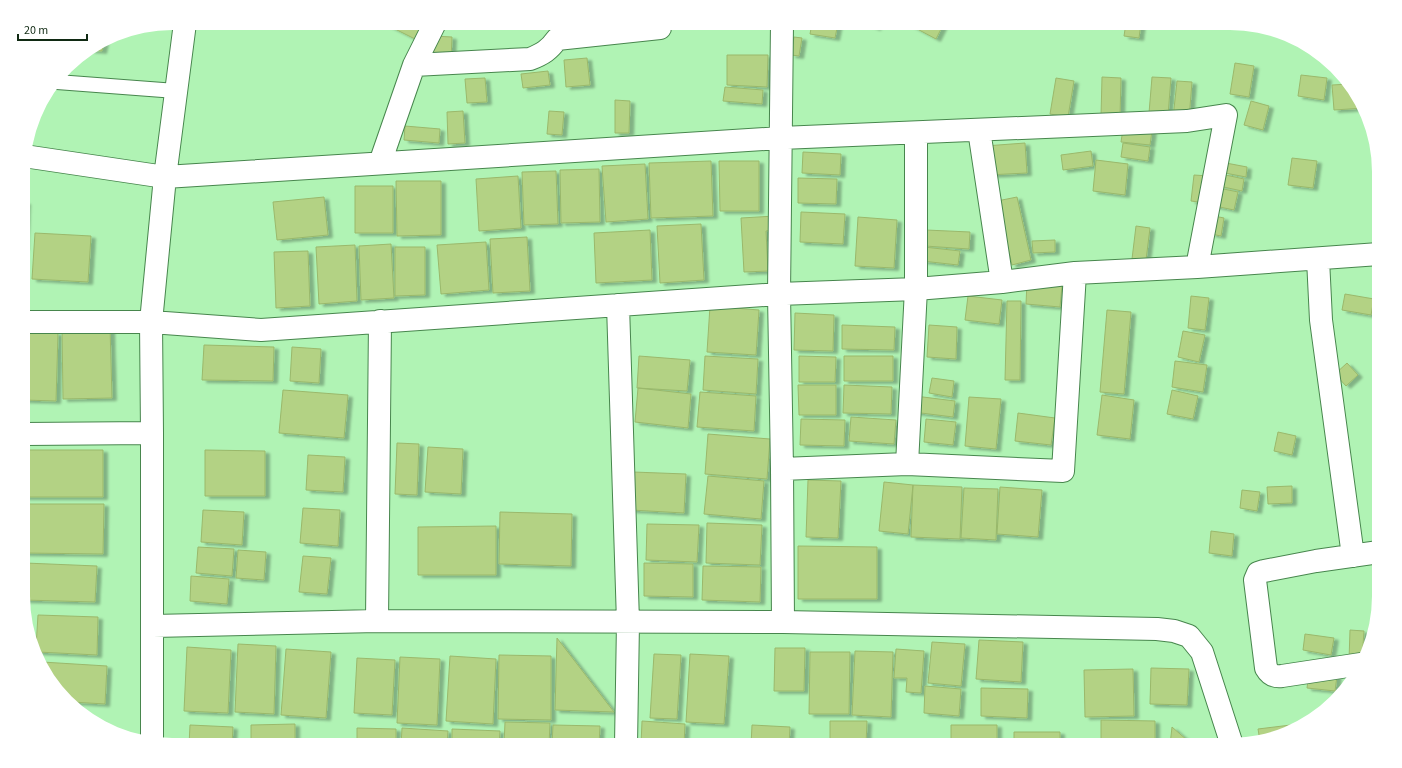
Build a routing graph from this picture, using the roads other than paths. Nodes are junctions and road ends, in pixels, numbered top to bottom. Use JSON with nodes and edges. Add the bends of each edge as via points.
{"nodes":[{"id":1,"x":184,"y":30,"type":"edge"},
{"id":2,"x":432,"y":30,"type":"edge"},
{"id":3,"x":593,"y":30,"type":"edge"},
{"id":4,"x":782,"y":30,"type":"edge"},
{"id":5,"x":560,"y":31,"type":"edge"},
{"id":6,"x":414,"y":65,"type":"junction"},
{"id":7,"x":61,"y":82,"type":"edge"},
{"id":8,"x":176,"y":92,"type":"junction"},
{"id":9,"x":979,"y":130,"type":"junction"},
{"id":10,"x":916,"y":133,"type":"junction"},
{"id":11,"x":781,"y":138,"type":"junction"},
{"id":12,"x":31,"y":157,"type":"edge"},
{"id":13,"x":380,"y":163,"type":"junction"},
{"id":14,"x":165,"y":177,"type":"junction"},
{"id":15,"x":1372,"y":255,"type":"edge"},
{"id":16,"x":1318,"y":259,"type":"junction"},
{"id":17,"x":1197,"y":267,"type":"junction"},
{"id":18,"x":1075,"y":273,"type":"junction"},
{"id":19,"x":1002,"y":282,"type":"junction"},
{"id":20,"x":916,"y":288,"type":"junction"},
{"id":21,"x":779,"y":294,"type":"junction"},
{"id":22,"x":618,"y":305,"type":"junction"},
{"id":23,"x":380,"y":321,"type":"junction"},
{"id":24,"x":30,"y":322,"type":"edge"},
{"id":25,"x":151,"y":322,"type":"junction"},
{"id":26,"x":152,"y":433,"type":"junction"},
{"id":27,"x":30,"y":434,"type":"edge"},
{"id":28,"x":907,"y":464,"type":"junction"},
{"id":29,"x":782,"y":468,"type":"junction"},
{"id":30,"x":1372,"y":553,"type":"edge"},
{"id":31,"x":1353,"y":556,"type":"junction"},
{"id":32,"x":377,"y":622,"type":"junction"},
{"id":33,"x":628,"y":622,"type":"junction"},
{"id":34,"x":783,"y":622,"type":"junction"},
{"id":35,"x":153,"y":626,"type":"junction"},
{"id":36,"x":1354,"y":665,"type":"edge"},
{"id":37,"x":152,"y":737,"type":"edge"},
{"id":38,"x":626,"y":738,"type":"edge"},
{"id":39,"x":1230,"y":738,"type":"edge"}],
"edges":[{"from":1,"to":8,"type":"street"},
{"from":2,"to":6,"type":"street"},
{"from":3,"to":5,"type":"street"},
{"from":4,"to":11,"type":"street"},
{"from":5,"to":6,"type":"street","via":[[549,50],[530,59]]},
{"from":6,"to":13,"type":"street"},
{"from":7,"to":8,"type":"lane"},
{"from":8,"to":14,"type":"street"},
{"from":9,"to":10,"type":"street"},
{"from":9,"to":17,"type":"street","via":[[1188,121],[1226,115]]},
{"from":9,"to":19,"type":"street"},
{"from":10,"to":11,"type":"street"},
{"from":10,"to":20,"type":"street"},
{"from":11,"to":13,"type":"street"},
{"from":11,"to":21,"type":"street"},
{"from":12,"to":14,"type":"street"},
{"from":13,"to":14,"type":"street"},
{"from":14,"to":25,"type":"street"},
{"from":15,"to":16,"type":"street"},
{"from":16,"to":17,"type":"street"},
{"from":16,"to":31,"type":"street","via":[[1321,320]]},
{"from":17,"to":18,"type":"street"},
{"from":18,"to":19,"type":"street"},
{"from":18,"to":28,"type":"street","via":[[1063,471]]},
{"from":19,"to":20,"type":"street"},
{"from":20,"to":21,"type":"street"},
{"from":20,"to":28,"type":"street"},
{"from":21,"to":22,"type":"street"},
{"from":21,"to":29,"type":"street"},
{"from":22,"to":23,"type":"street"},
{"from":22,"to":33,"type":"street"},
{"from":23,"to":25,"type":"street","via":[[261,330]]},
{"from":23,"to":32,"type":"street"},
{"from":24,"to":25,"type":"street"},
{"from":25,"to":26,"type":"street"},
{"from":26,"to":27,"type":"street"},
{"from":26,"to":35,"type":"street"},
{"from":28,"to":29,"type":"street"},
{"from":29,"to":34,"type":"street"},
{"from":30,"to":31,"type":"street"},
{"from":31,"to":36,"type":"street","via":[[1264,571],[1258,573],[1255,580],[1266,668],[1269,673],[1276,677]]},
{"from":32,"to":33,"type":"street"},
{"from":32,"to":35,"type":"street"},
{"from":33,"to":34,"type":"street"},
{"from":33,"to":38,"type":"street"},
{"from":34,"to":39,"type":"street","via":[[1174,631],[1189,636],[1202,652]]},
{"from":35,"to":37,"type":"street"}]}
